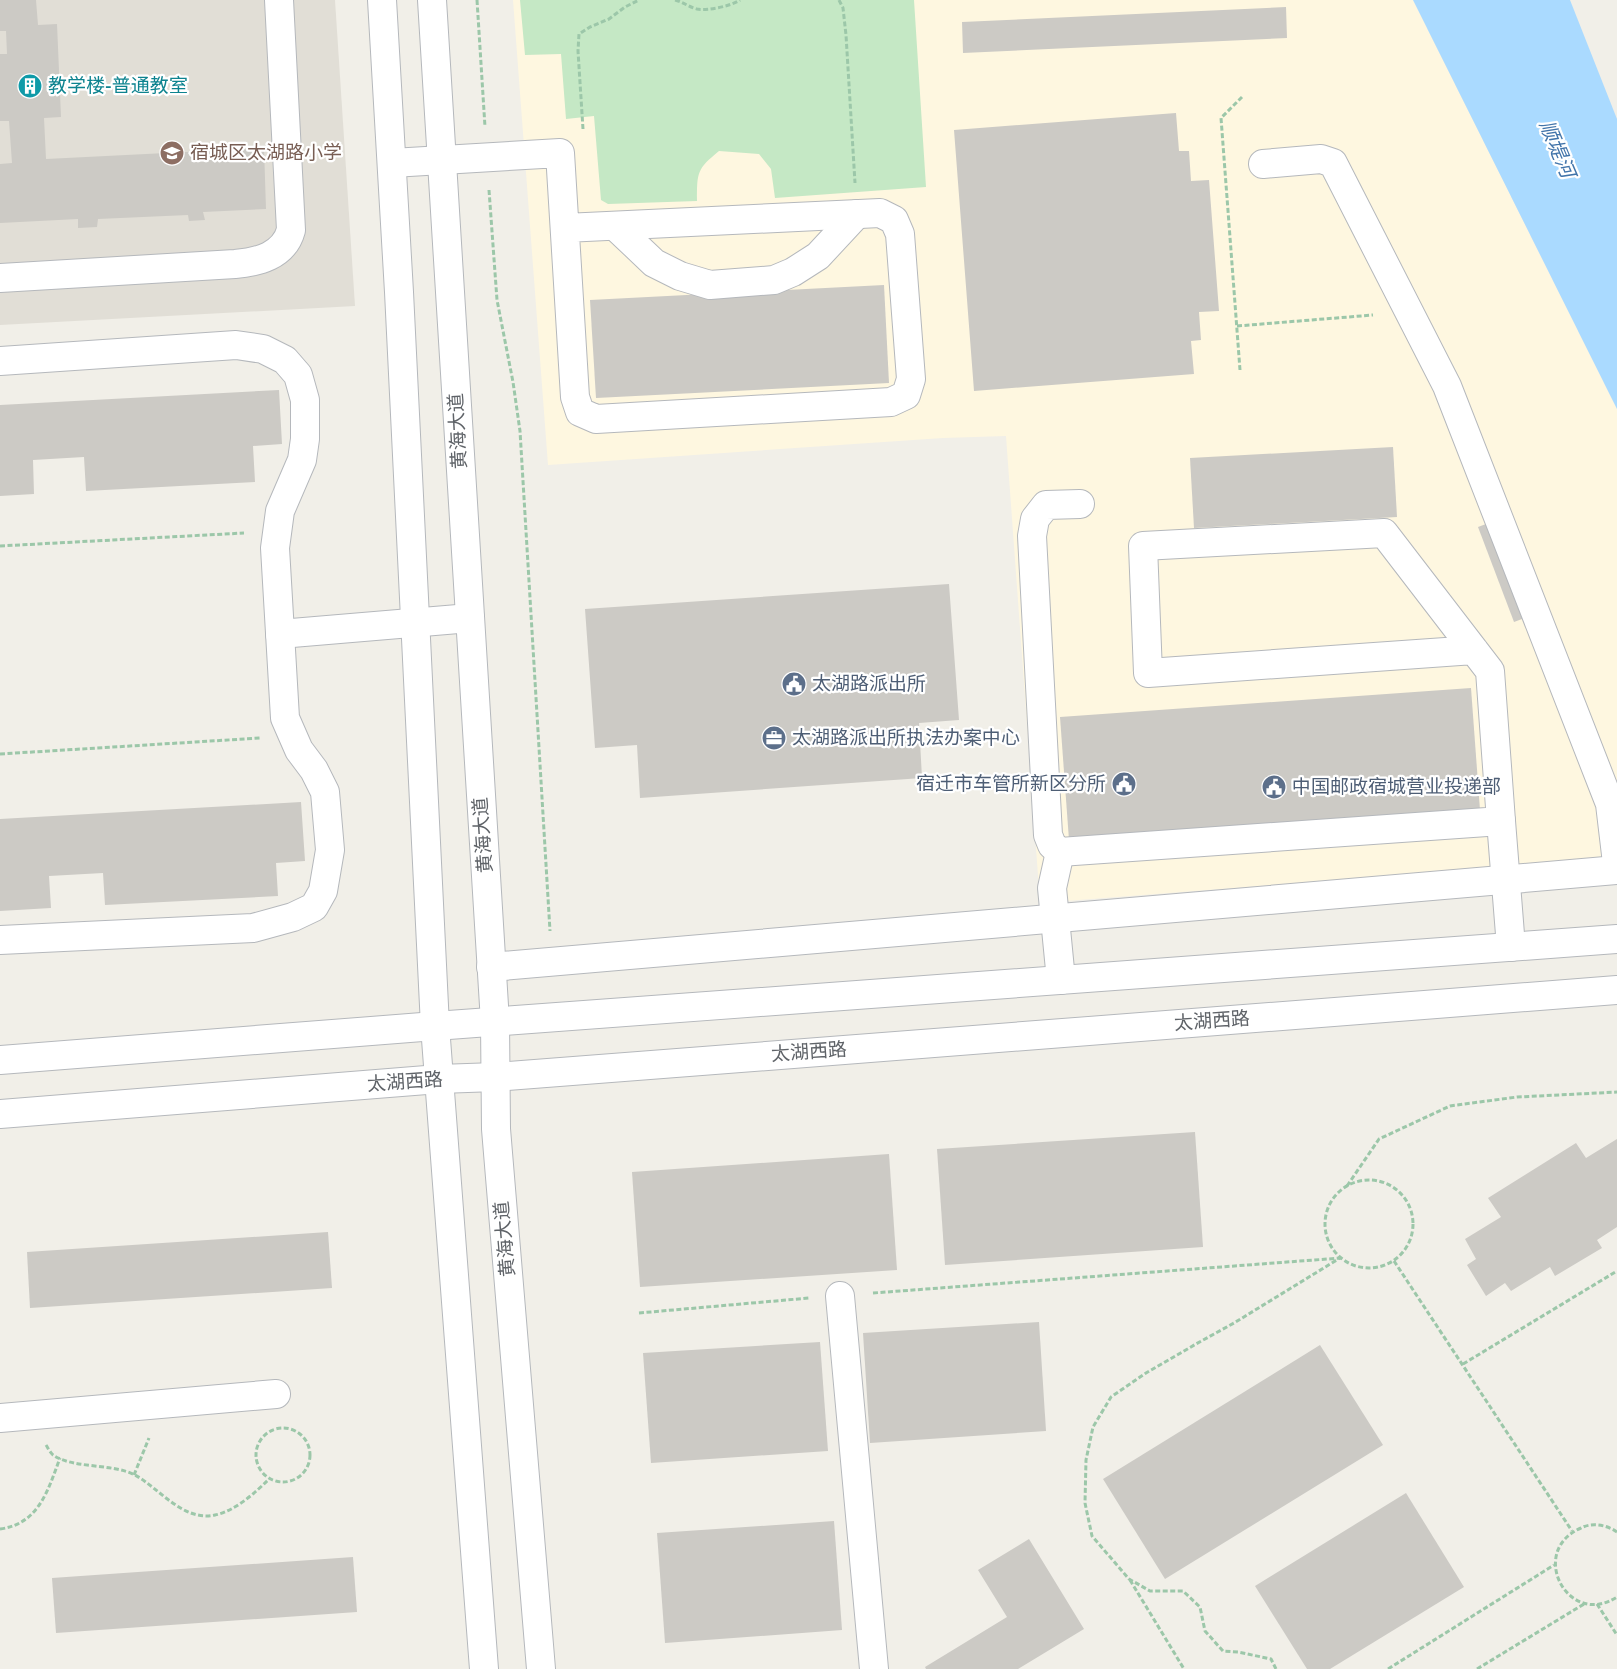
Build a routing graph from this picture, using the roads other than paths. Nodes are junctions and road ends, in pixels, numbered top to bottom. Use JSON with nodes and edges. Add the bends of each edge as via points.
{"nodes":[{"id":1,"x":279,"y":0,"type":"edge"},
{"id":2,"x":382,"y":0,"type":"edge"},
{"id":3,"x":432,"y":0,"type":"edge"},
{"id":4,"x":442,"y":160,"type":"junction"},
{"id":5,"x":392,"y":163,"type":"junction"},
{"id":6,"x":1263,"y":164,"type":"dead end"},
{"id":7,"x":857,"y":214,"type":"junction"},
{"id":8,"x":616,"y":226,"type":"junction"},
{"id":9,"x":564,"y":228,"type":"junction"},
{"id":10,"x":0,"y":278,"type":"edge"},
{"id":11,"x":0,"y":361,"type":"edge"},
{"id":12,"x":1080,"y":504,"type":"dead end"},
{"id":13,"x":470,"y":618,"type":"junction"},
{"id":14,"x":415,"y":623,"type":"junction"},
{"id":15,"x":280,"y":634,"type":"junction"},
{"id":16,"x":1474,"y":650,"type":"junction"},
{"id":17,"x":1501,"y":821,"type":"junction"},
{"id":18,"x":1060,"y":852,"type":"junction"},
{"id":19,"x":1617,"y":863,"type":"edge"},
{"id":20,"x":1617,"y":870,"type":"edge"},
{"id":21,"x":1506,"y":880,"type":"junction"},
{"id":22,"x":1056,"y":918,"type":"junction"},
{"id":23,"x":1617,"y":939,"type":"edge"},
{"id":24,"x":0,"y":940,"type":"edge"},
{"id":25,"x":1511,"y":947,"type":"junction"},
{"id":26,"x":491,"y":967,"type":"junction"},
{"id":27,"x":1061,"y":980,"type":"junction"},
{"id":28,"x":1617,"y":990,"type":"edge"},
{"id":29,"x":495,"y":1022,"type":"junction"},
{"id":30,"x":435,"y":1026,"type":"junction"},
{"id":31,"x":0,"y":1060,"type":"edge"},
{"id":32,"x":496,"y":1077,"type":"junction"},
{"id":33,"x":439,"y":1079,"type":"junction"},
{"id":34,"x":0,"y":1114,"type":"edge"},
{"id":35,"x":840,"y":1296,"type":"road end"},
{"id":36,"x":276,"y":1394,"type":"dead end"},
{"id":37,"x":0,"y":1418,"type":"edge"},
{"id":38,"x":484,"y":1669,"type":"edge"},
{"id":39,"x":541,"y":1669,"type":"edge"},
{"id":40,"x":874,"y":1669,"type":"edge"}],
"edges":[{"from":1,"to":10,"type":"street","via":[[291,230],[281,248],[254,262]]},
{"from":2,"to":5,"type":"street"},
{"from":3,"to":4,"type":"street","name":"黄海大道"},
{"from":4,"to":5,"type":"street"},
{"from":4,"to":9,"type":"street","via":[[560,153]]},
{"from":4,"to":13,"type":"street","name":"黄海大道"},
{"from":5,"to":14,"type":"street"},
{"from":6,"to":19,"type":"street","via":[[1321,158],[1333,163],[1410,312],[1447,386],[1605,792],[1612,817]]},
{"from":7,"to":8,"type":"street"},
{"from":7,"to":8,"type":"street","via":[[818,256],[793,272],[774,280],[710,285],[680,276],[654,263]]},
{"from":7,"to":9,"type":"street","via":[[880,213],[894,220],[900,234],[911,379],[906,395],[891,402],[596,419],[580,412],[575,397]]},
{"from":8,"to":9,"type":"street"},
{"from":11,"to":15,"type":"street","via":[[236,345],[263,349],[285,360],[298,375],[305,400],[305,439],[302,460],[280,511],[277,531]]},
{"from":12,"to":18,"type":"street","via":[[1046,505],[1035,519],[1032,536],[1048,835]]},
{"from":13,"to":14,"type":"street"},
{"from":13,"to":26,"type":"street","name":"黄海大道"},
{"from":14,"to":15,"type":"street"},
{"from":14,"to":30,"type":"street"},
{"from":15,"to":24,"type":"street","via":[[285,718],[299,750],[325,792],[330,850],[323,892],[314,907],[293,917],[253,928]]},
{"from":16,"to":16,"type":"street","via":[[1148,673],[1143,546],[1384,533]]},
{"from":16,"to":17,"type":"street","via":[[1490,671]]},
{"from":17,"to":18,"type":"street"},
{"from":17,"to":21,"type":"street"},
{"from":18,"to":22,"type":"street","via":[[1052,888]]},
{"from":20,"to":21,"type":"street"},
{"from":21,"to":22,"type":"street"},
{"from":21,"to":25,"type":"street"},
{"from":22,"to":26,"type":"street"},
{"from":22,"to":27,"type":"street"},
{"from":23,"to":25,"type":"street"},
{"from":25,"to":27,"type":"street"},
{"from":26,"to":29,"type":"street","name":"黄海大道"},
{"from":27,"to":29,"type":"street"},
{"from":28,"to":32,"type":"street","name":"太湖西路"},
{"from":29,"to":30,"type":"street"},
{"from":29,"to":32,"type":"street","name":"黄海大道"},
{"from":30,"to":31,"type":"street"},
{"from":30,"to":33,"type":"street"},
{"from":32,"to":33,"type":"street","name":"太湖西路"},
{"from":32,"to":39,"type":"street","name":"黄海大道","via":[[497,1139]]},
{"from":33,"to":34,"type":"street","name":"太湖西路"},
{"from":33,"to":38,"type":"street"},
{"from":35,"to":40,"type":"street"},
{"from":36,"to":37,"type":"street"}]}
